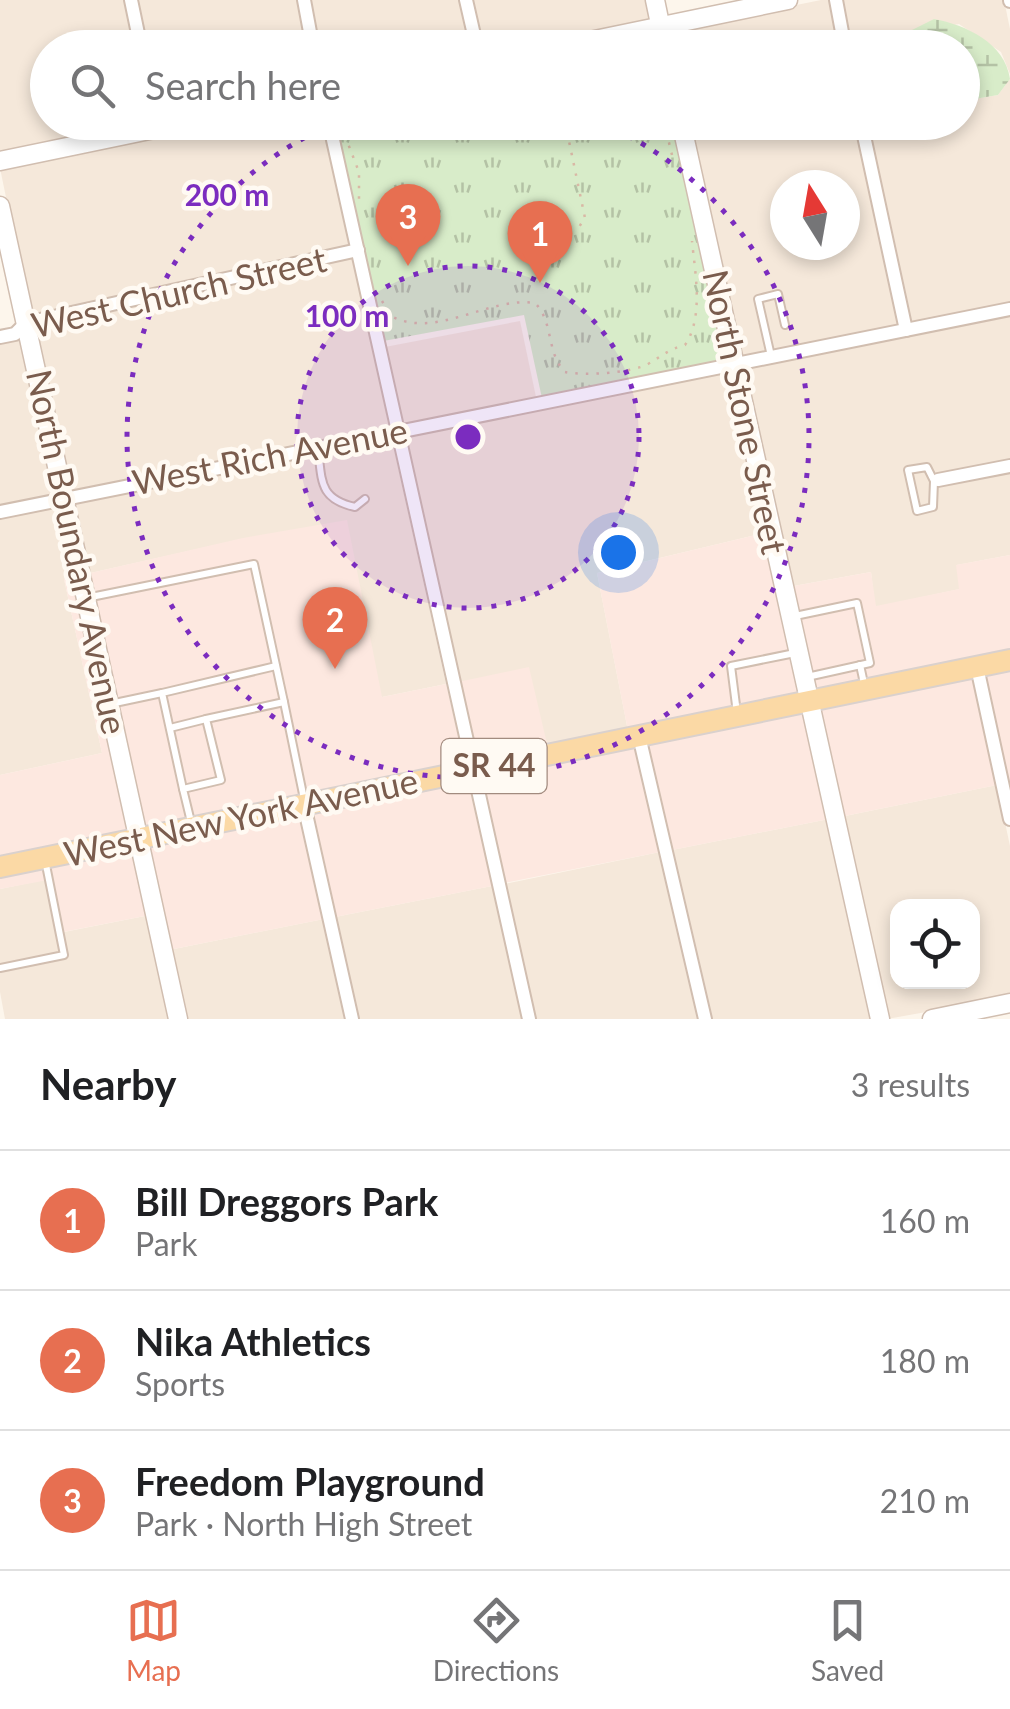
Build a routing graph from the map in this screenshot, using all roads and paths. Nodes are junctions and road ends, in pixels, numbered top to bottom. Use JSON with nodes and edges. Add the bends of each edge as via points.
{"nodes":[{"id":1,"x":131,"y":0,"type":"edge"},
{"id":2,"x":304,"y":0,"type":"edge"},
{"id":3,"x":466,"y":0,"type":"edge"},
{"id":4,"x":655,"y":0,"type":"edge"},
{"id":5,"x":788,"y":0,"type":"edge"},
{"id":6,"x":836,"y":0,"type":"edge"},
{"id":7,"x":661,"y":26,"type":"junction"},
{"id":8,"x":137,"y":30,"type":"edge"},
{"id":9,"x":310,"y":30,"type":"edge"},
{"id":10,"x":473,"y":30,"type":"edge"},
{"id":11,"x":642,"y":30,"type":"edge"},
{"id":12,"x":662,"y":30,"type":"edge"},
{"id":13,"x":842,"y":30,"type":"edge"},
{"id":14,"x":95,"y":140,"type":"edge"},
{"id":15,"x":339,"y":140,"type":"edge"},
{"id":16,"x":343,"y":140,"type":"edge"},
{"id":17,"x":568,"y":140,"type":"edge"},
{"id":18,"x":669,"y":140,"type":"edge"},
{"id":19,"x":685,"y":140,"type":"edge"},
{"id":20,"x":865,"y":140,"type":"edge"},
{"id":21,"x":0,"y":161,"type":"edge"},
{"id":22,"x":676,"y":168,"type":"dead end"},
{"id":23,"x":0,"y":206,"type":"edge"},
{"id":24,"x":359,"y":211,"type":"dead end"},
{"id":25,"x":577,"y":230,"type":"dead end"},
{"id":26,"x":691,"y":237,"type":"dead end"},
{"id":27,"x":358,"y":250,"type":"junction"},
{"id":28,"x":382,"y":300,"type":"dead end"},
{"id":29,"x":1010,"y":309,"type":"edge"},
{"id":30,"x":26,"y":323,"type":"junction"},
{"id":31,"x":785,"y":325,"type":"dead end"},
{"id":32,"x":906,"y":330,"type":"junction"},
{"id":33,"x":0,"y":337,"type":"edge"},
{"id":34,"x":772,"y":357,"type":"junction"},
{"id":35,"x":733,"y":364,"type":"junction"},
{"id":36,"x":396,"y":432,"type":"junction"},
{"id":37,"x":318,"y":448,"type":"junction"},
{"id":38,"x":1010,"y":466,"type":"edge"},
{"id":39,"x":936,"y":480,"type":"junction"},
{"id":40,"x":63,"y":499,"type":"junction"},
{"id":41,"x":365,"y":499,"type":"dead end"},
{"id":42,"x":0,"y":512,"type":"edge"},
{"id":43,"x":85,"y":598,"type":"junction"},
{"id":44,"x":789,"y":618,"type":"junction"},
{"id":45,"x":797,"y":652,"type":"junction"},
{"id":46,"x":1010,"y":660,"type":"edge"},
{"id":47,"x":860,"y":665,"type":"junction"},
{"id":48,"x":276,"y":666,"type":"junction"},
{"id":49,"x":977,"y":666,"type":"junction"},
{"id":50,"x":828,"y":672,"type":"junction"},
{"id":51,"x":802,"y":678,"type":"junction"},
{"id":52,"x":865,"y":690,"type":"junction"},
{"id":53,"x":162,"y":693,"type":"junction"},
{"id":54,"x":833,"y":696,"type":"junction"},
{"id":55,"x":284,"y":702,"type":"junction"},
{"id":56,"x":808,"y":702,"type":"junction"},
{"id":57,"x":108,"y":704,"type":"junction"},
{"id":58,"x":738,"y":716,"type":"junction"},
{"id":59,"x":206,"y":719,"type":"junction"},
{"id":60,"x":170,"y":728,"type":"junction"},
{"id":61,"x":639,"y":736,"type":"junction"},
{"id":62,"x":472,"y":770,"type":"junction"},
{"id":63,"x":184,"y":789,"type":"junction"},
{"id":64,"x":1007,"y":791,"type":"edge"},
{"id":65,"x":305,"y":805,"type":"junction"},
{"id":66,"x":1010,"y":819,"type":"edge"},
{"id":67,"x":192,"y":828,"type":"junction"},
{"id":68,"x":139,"y":839,"type":"junction"},
{"id":69,"x":45,"y":858,"type":"junction"},
{"id":70,"x":0,"y":868,"type":"edge"},
{"id":71,"x":0,"y":968,"type":"edge"},
{"id":72,"x":1010,"y":1003,"type":"edge"},
{"id":73,"x":178,"y":1019,"type":"edge"},
{"id":74,"x":352,"y":1019,"type":"edge"},
{"id":75,"x":528,"y":1019,"type":"edge"},
{"id":76,"x":705,"y":1019,"type":"edge"},
{"id":77,"x":880,"y":1019,"type":"edge"},
{"id":78,"x":932,"y":1019,"type":"edge"}],
"edges":[{"from":1,"to":8,"type":"street"},
{"from":2,"to":9,"type":"street"},
{"from":3,"to":10,"type":"street"},
{"from":4,"to":7,"type":"street"},
{"from":5,"to":7,"type":"street"},
{"from":6,"to":13,"type":"street"},
{"from":7,"to":11,"type":"street"},
{"from":7,"to":12,"type":"street"},
{"from":14,"to":21,"type":"street"},
{"from":15,"to":27,"type":"street"},
{"from":16,"to":24,"type":"path","via":[[359,172]]},
{"from":17,"to":25,"type":"path","via":[[585,218]]},
{"from":18,"to":22,"type":"path"},
{"from":19,"to":35,"type":"street","name":"North Stone Street"},
{"from":20,"to":32,"type":"street"},
{"from":23,"to":30,"type":"street","name":"North Boundary Avenue"},
{"from":26,"to":28,"type":"path","via":[[692,335],[685,346],[635,369],[566,372],[554,358],[535,303],[410,322],[391,316]]},
{"from":27,"to":30,"type":"street","name":"West Church Street"},
{"from":27,"to":36,"type":"street"},
{"from":29,"to":32,"type":"street","name":"West Rich Avenue"},
{"from":30,"to":33,"type":"street","name":"West Church Street"},
{"from":30,"to":40,"type":"street","name":"North Boundary Avenue"},
{"from":31,"to":34,"type":"lane","via":[[778,294],[758,298]]},
{"from":32,"to":34,"type":"street","name":"West Rich Avenue"},
{"from":34,"to":35,"type":"street","name":"West Rich Avenue"},
{"from":35,"to":36,"type":"street","name":"West Rich Avenue"},
{"from":35,"to":44,"type":"street","name":"North Stone Street"},
{"from":36,"to":37,"type":"street","name":"West Rich Avenue"},
{"from":36,"to":62,"type":"street"},
{"from":37,"to":40,"type":"street","name":"West Rich Avenue"},
{"from":37,"to":41,"type":"lane","via":[[326,491],[356,507]]},
{"from":38,"to":39,"type":"street"},
{"from":39,"to":39,"type":"lane","via":[[934,507],[917,511],[908,470],[927,467]]},
{"from":40,"to":42,"type":"street","name":"West Rich Avenue"},
{"from":40,"to":43,"type":"street","name":"North Boundary Avenue"},
{"from":43,"to":48,"type":"lane","via":[[254,564]]},
{"from":43,"to":57,"type":"street","name":"North Boundary Avenue"},
{"from":44,"to":45,"type":"street","name":"North Stone Street"},
{"from":44,"to":47,"type":"lane","via":[[857,604],[870,662]]},
{"from":45,"to":51,"type":"street","name":"North Stone Street"},
{"from":45,"to":58,"type":"lane","via":[[731,666]]},
{"from":46,"to":49,"type":"main road","name":"West New York Avenue","number":"SR 44"},
{"from":47,"to":50,"type":"lane"},
{"from":47,"to":52,"type":"lane"},
{"from":48,"to":53,"type":"lane"},
{"from":48,"to":55,"type":"lane"},
{"from":49,"to":52,"type":"main road","name":"West New York Avenue","number":"SR 44"},
{"from":49,"to":64,"type":"street"},
{"from":50,"to":51,"type":"lane"},
{"from":50,"to":54,"type":"lane"},
{"from":51,"to":56,"type":"street","name":"North Stone Street"},
{"from":52,"to":54,"type":"main road","name":"West New York Avenue","number":"SR 44"},
{"from":53,"to":57,"type":"lane"},
{"from":53,"to":60,"type":"lane"},
{"from":54,"to":56,"type":"main road","name":"West New York Avenue","number":"SR 44"},
{"from":55,"to":59,"type":"lane"},
{"from":55,"to":65,"type":"lane"},
{"from":56,"to":58,"type":"main road","name":"West New York Avenue","number":"SR 44"},
{"from":56,"to":77,"type":"street","name":"North Stone Street"},
{"from":57,"to":68,"type":"street","name":"North Boundary Avenue"},
{"from":58,"to":61,"type":"main road","name":"West New York Avenue","number":"SR 44"},
{"from":59,"to":60,"type":"lane"},
{"from":59,"to":63,"type":"lane","via":[[222,780]]},
{"from":60,"to":63,"type":"lane"},
{"from":61,"to":62,"type":"main road","name":"West New York Avenue","number":"SR 44"},
{"from":61,"to":76,"type":"street"},
{"from":62,"to":65,"type":"main road","name":"West New York Avenue","number":"SR 44"},
{"from":62,"to":75,"type":"street"},
{"from":63,"to":67,"type":"lane"},
{"from":64,"to":66,"type":"street"},
{"from":65,"to":67,"type":"main road","name":"West New York Avenue","number":"SR 44"},
{"from":65,"to":74,"type":"street"},
{"from":67,"to":68,"type":"main road","name":"West New York Avenue","number":"SR 44"},
{"from":68,"to":69,"type":"main road","name":"West New York Avenue","number":"SR 44"},
{"from":68,"to":73,"type":"street","name":"North Boundary Avenue"},
{"from":69,"to":70,"type":"main road","name":"West New York Avenue","number":"SR 44"},
{"from":69,"to":71,"type":"lane","via":[[64,955]]},
{"from":72,"to":78,"type":"street"}]}
